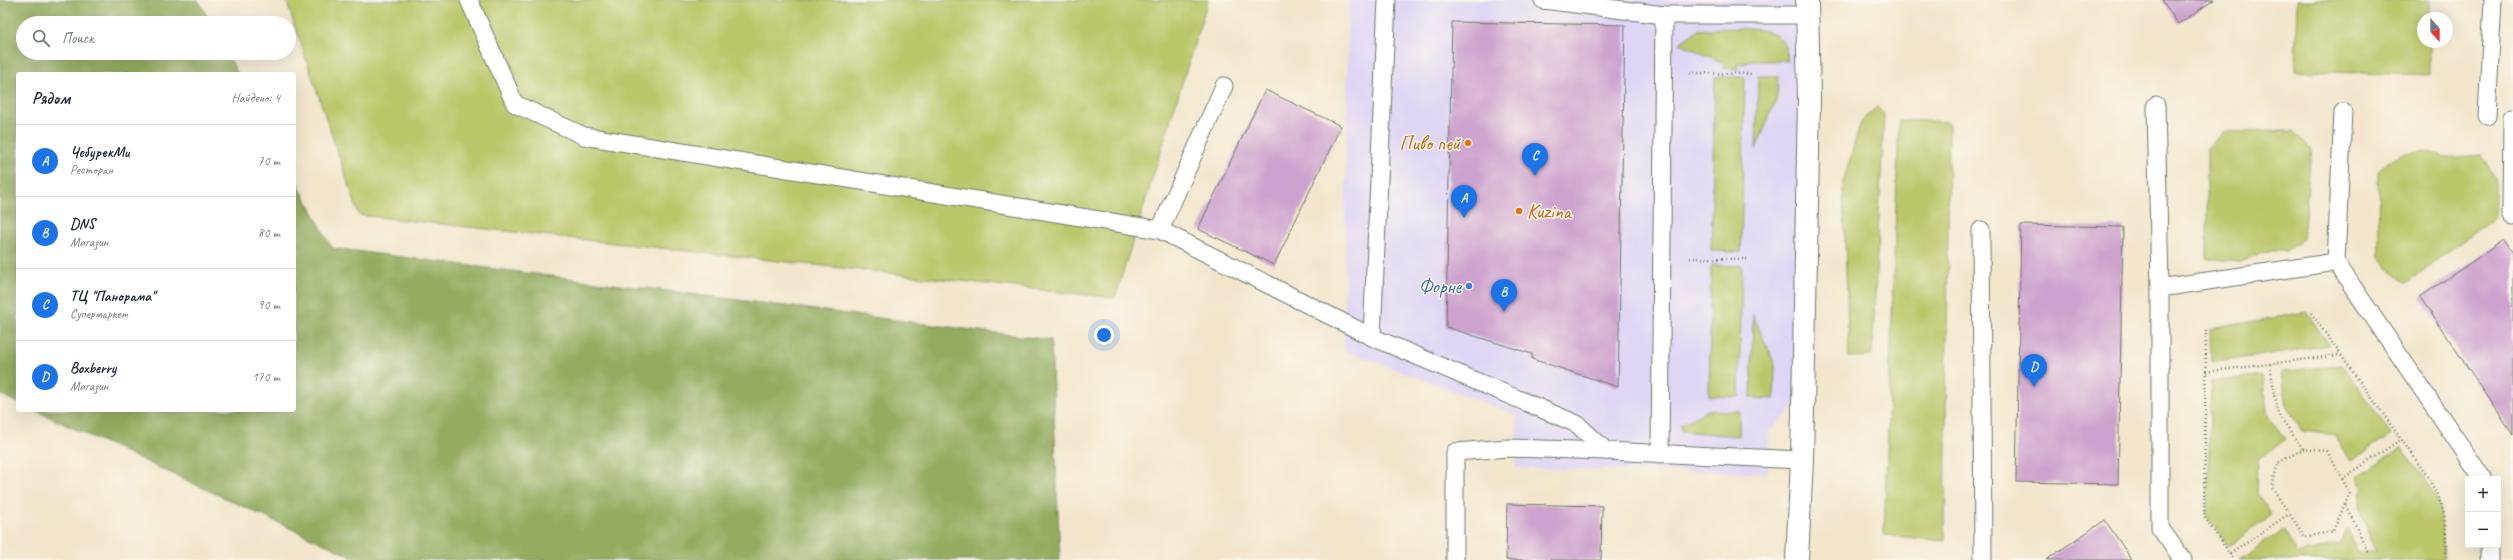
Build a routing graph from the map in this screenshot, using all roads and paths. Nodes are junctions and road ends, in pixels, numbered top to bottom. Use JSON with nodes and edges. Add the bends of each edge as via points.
{"nodes":[{"id":1,"x":469,"y":0,"type":"edge"},
{"id":2,"x":1387,"y":0,"type":"edge"},
{"id":3,"x":1543,"y":0,"type":"edge"},
{"id":4,"x":2493,"y":0,"type":"edge"},
{"id":5,"x":1807,"y":7,"type":"edge"},
{"id":6,"x":1664,"y":15,"type":"junction"},
{"id":7,"x":1718,"y":73,"type":"dead end"},
{"id":8,"x":1752,"y":74,"type":"dead end"},
{"id":9,"x":1224,"y":86,"type":"dead end"},
{"id":10,"x":2156,"y":105,"type":"dead end"},
{"id":11,"x":2344,"y":112,"type":"dead end"},
{"id":12,"x":2487,"y":116,"type":"dead end"},
{"id":13,"x":2512,"y":117,"type":"edge"},
{"id":14,"x":2513,"y":216,"type":"edge"},
{"id":15,"x":1160,"y":230,"type":"junction"},
{"id":16,"x":1981,"y":230,"type":"dead end"},
{"id":17,"x":1709,"y":258,"type":"dead end"},
{"id":18,"x":1749,"y":259,"type":"dead end"},
{"id":19,"x":2336,"y":262,"type":"junction"},
{"id":20,"x":2160,"y":288,"type":"junction"},
{"id":21,"x":2311,"y":312,"type":"dead end"},
{"id":22,"x":2206,"y":330,"type":"dead end"},
{"id":23,"x":1372,"y":337,"type":"junction"},
{"id":24,"x":2339,"y":355,"type":"junction"},
{"id":25,"x":2270,"y":364,"type":"junction"},
{"id":26,"x":2206,"y":372,"type":"junction"},
{"id":27,"x":2400,"y":440,"type":"junction"},
{"id":28,"x":2303,"y":449,"type":"junction"},
{"id":29,"x":1606,"y":452,"type":"junction"},
{"id":30,"x":1660,"y":454,"type":"junction"},
{"id":31,"x":1802,"y":460,"type":"junction"},
{"id":32,"x":2481,"y":476,"type":"edge"},
{"id":33,"x":2342,"y":479,"type":"junction"},
{"id":34,"x":2345,"y":503,"type":"junction"},
{"id":35,"x":2289,"y":514,"type":"junction"},
{"id":36,"x":2489,"y":548,"type":"edge"},
{"id":37,"x":2368,"y":552,"type":"dead end"},
{"id":38,"x":2230,"y":554,"type":"junction"},
{"id":39,"x":1455,"y":560,"type":"edge"},
{"id":40,"x":1797,"y":560,"type":"edge"},
{"id":41,"x":1983,"y":560,"type":"edge"},
{"id":42,"x":2183,"y":560,"type":"edge"},
{"id":43,"x":2234,"y":560,"type":"edge"},
{"id":44,"x":2445,"y":560,"type":"edge"},
{"id":45,"x":2489,"y":560,"type":"edge"}],
"edges":[{"from":1,"to":15,"type":"lane","via":[[515,104],[584,136]]},
{"from":2,"to":23,"type":"lane"},
{"from":3,"to":6,"type":"lane"},
{"from":4,"to":12,"type":"lane"},
{"from":5,"to":6,"type":"lane"},
{"from":5,"to":31,"type":"street","via":[[1809,100]]},
{"from":6,"to":30,"type":"lane"},
{"from":7,"to":8,"type":"path"},
{"from":9,"to":15,"type":"lane"},
{"from":10,"to":20,"type":"lane"},
{"from":11,"to":19,"type":"lane"},
{"from":13,"to":14,"type":"lane"},
{"from":15,"to":23,"type":"lane"},
{"from":16,"to":41,"type":"lane"},
{"from":17,"to":18,"type":"path"},
{"from":19,"to":20,"type":"lane"},
{"from":19,"to":32,"type":"lane"},
{"from":20,"to":42,"type":"lane","via":[[2160,528]]},
{"from":21,"to":24,"type":"path"},
{"from":22,"to":26,"type":"path"},
{"from":23,"to":29,"type":"lane","via":[[1577,424]]},
{"from":24,"to":25,"type":"path"},
{"from":24,"to":27,"type":"path"},
{"from":25,"to":26,"type":"path"},
{"from":25,"to":28,"type":"path","via":[[2278,414]]},
{"from":26,"to":38,"type":"path","via":[[2204,517]]},
{"from":27,"to":33,"type":"path"},
{"from":27,"to":44,"type":"path","via":[[2425,473],[2441,501],[2446,515]]},
{"from":28,"to":33,"type":"path","via":[[2328,451]]},
{"from":28,"to":35,"type":"path","via":[[2278,463],[2272,488]]},
{"from":29,"to":30,"type":"lane"},
{"from":29,"to":39,"type":"lane","via":[[1508,448],[1455,452]]},
{"from":30,"to":31,"type":"lane"},
{"from":31,"to":40,"type":"street"},
{"from":33,"to":34,"type":"path","via":[[2350,493]]},
{"from":34,"to":35,"type":"path","via":[[2333,531],[2305,537]]},
{"from":34,"to":37,"type":"path"},
{"from":35,"to":38,"type":"path"},
{"from":36,"to":45,"type":"lane"},
{"from":38,"to":43,"type":"path"}]}
